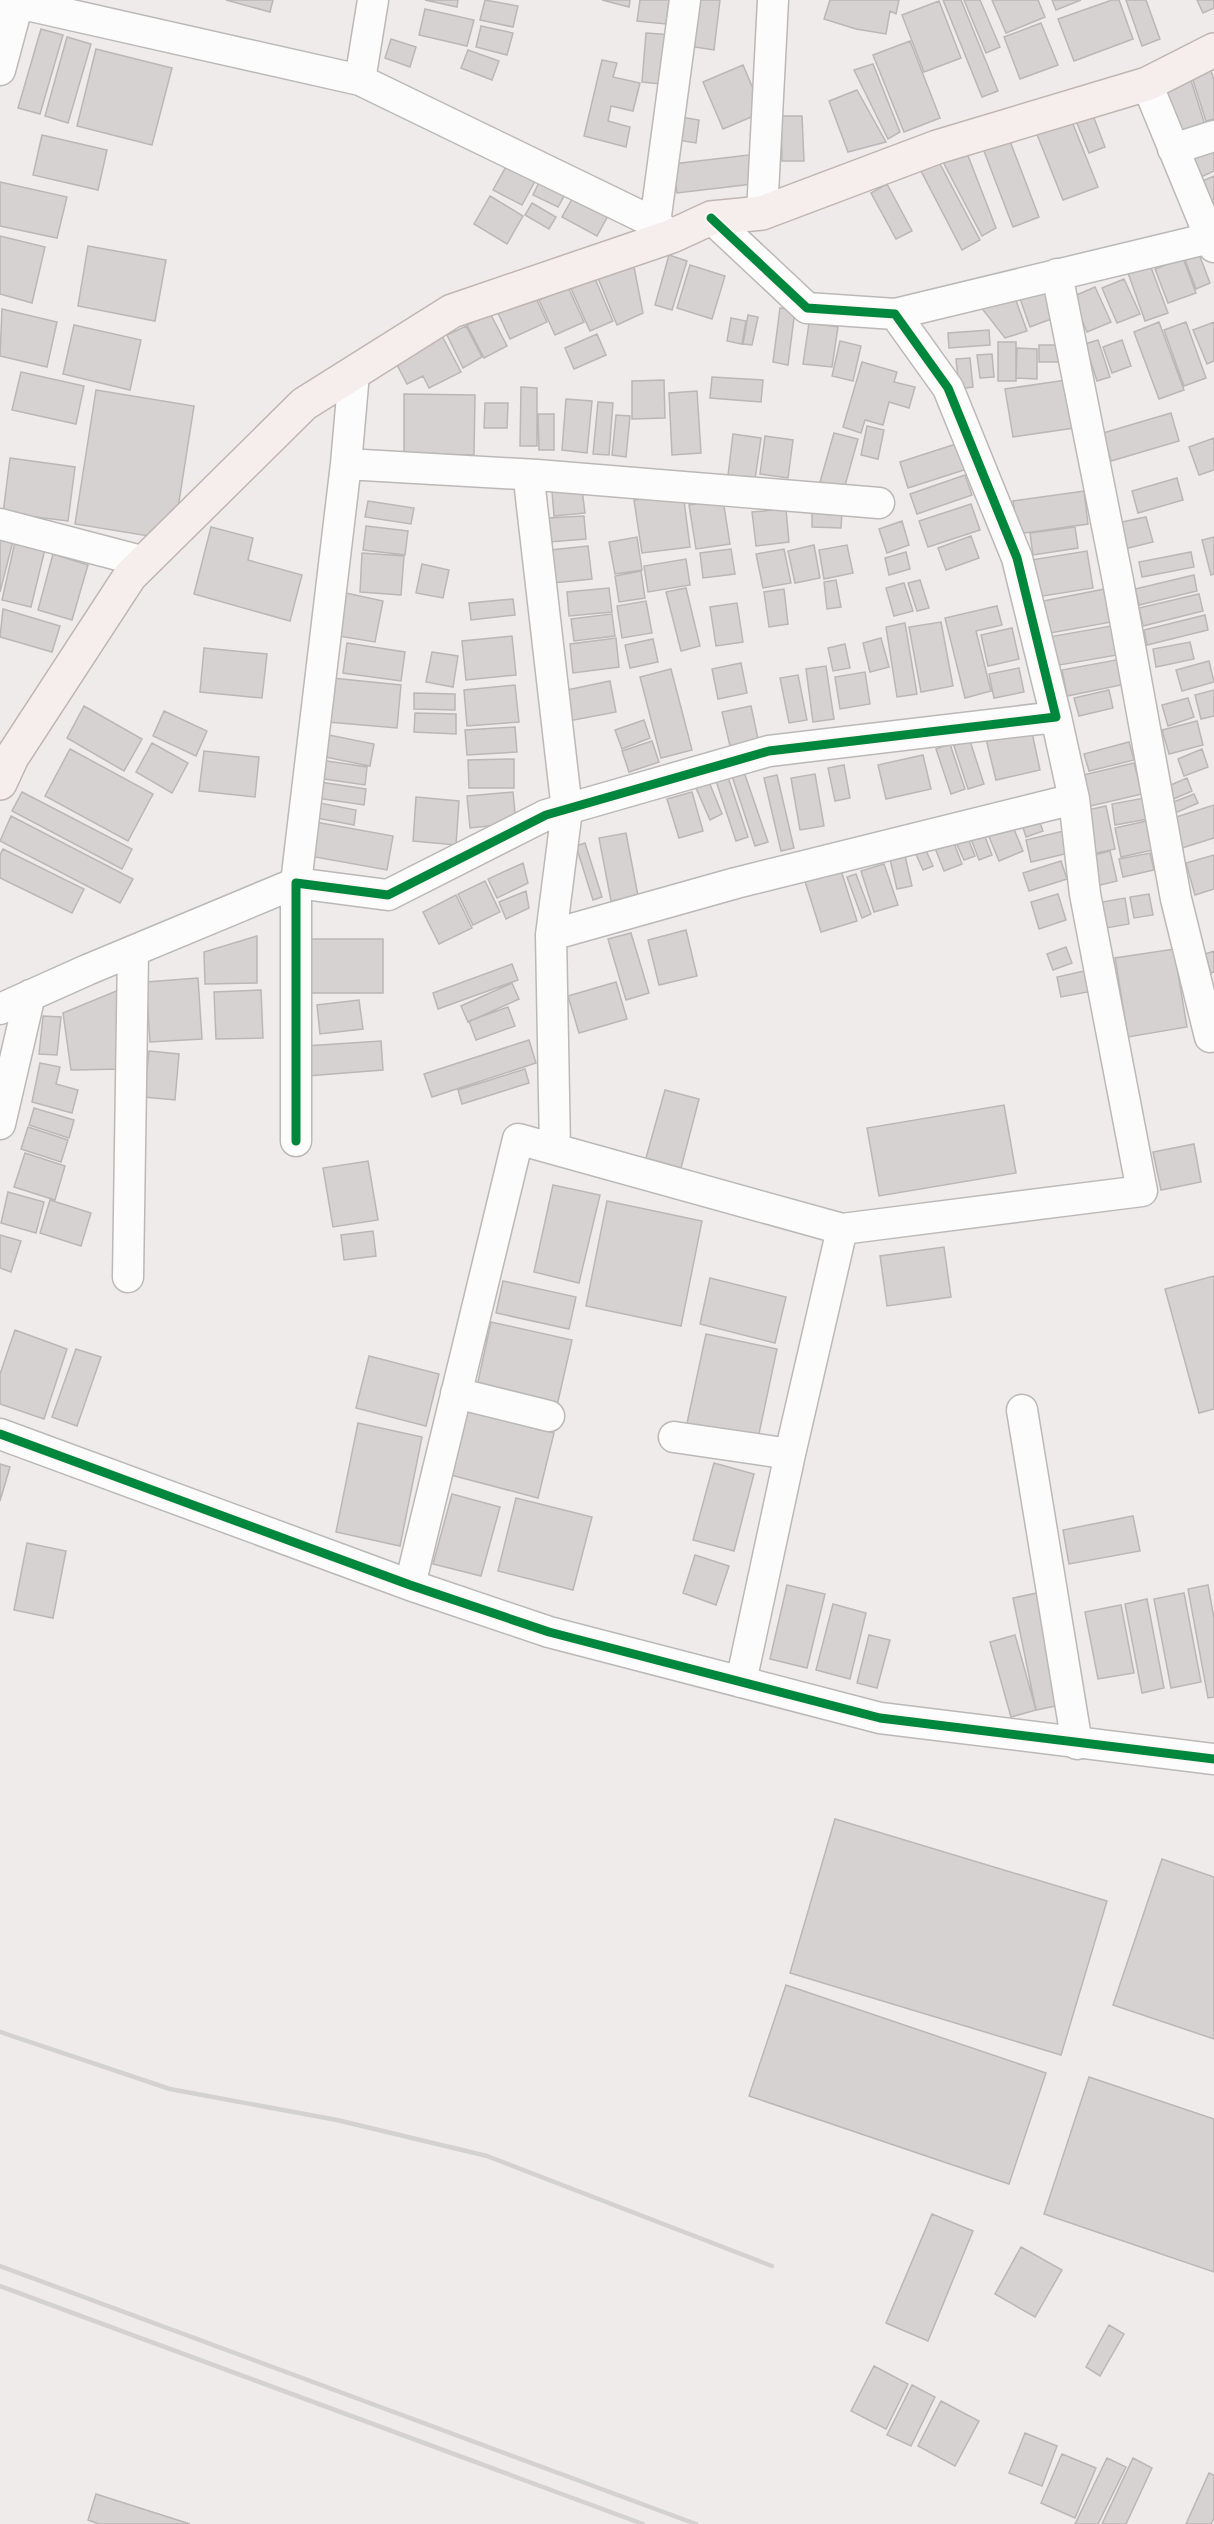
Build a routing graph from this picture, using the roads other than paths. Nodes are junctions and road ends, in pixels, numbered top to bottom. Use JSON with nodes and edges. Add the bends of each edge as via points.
{"nodes":[{"id":1,"x":373,"y":0,"type":"edge"},
{"id":2,"x":685,"y":0,"type":"edge"},
{"id":3,"x":773,"y":0,"type":"edge"},
{"id":4,"x":13,"y":1,"type":"edge"},
{"id":5,"x":1214,"y":50,"type":"edge"},
{"id":6,"x":0,"y":70,"type":"edge"},
{"id":7,"x":360,"y":80,"type":"junction"},
{"id":8,"x":1147,"y":84,"type":"junction"},
{"id":9,"x":1214,"y":136,"type":"edge"},
{"id":10,"x":1173,"y":149,"type":"junction"},
{"id":11,"x":762,"y":213,"type":"junction"},
{"id":12,"x":711,"y":218,"type":"junction"},
{"id":13,"x":664,"y":230,"type":"junction"},
{"id":14,"x":1213,"y":241,"type":"edge"},
{"id":15,"x":1057,"y":274,"type":"junction"},
{"id":16,"x":895,"y":314,"type":"junction"},
{"id":17,"x":354,"y":373,"type":"junction"},
{"id":18,"x":346,"y":464,"type":"junction"},
{"id":19,"x":537,"y":475,"type":"junction"},
{"id":20,"x":879,"y":503,"type":"dead end"},
{"id":21,"x":0,"y":524,"type":"edge"},
{"id":22,"x":145,"y":562,"type":"junction"},
{"id":23,"x":1056,"y":717,"type":"junction"},
{"id":24,"x":0,"y":783,"type":"edge"},
{"id":25,"x":1074,"y":799,"type":"junction"},
{"id":26,"x":567,"y":810,"type":"junction"},
{"id":27,"x":296,"y":883,"type":"junction"},
{"id":28,"x":551,"y":935,"type":"junction"},
{"id":29,"x":132,"y":952,"type":"junction"},
{"id":30,"x":30,"y":995,"type":"junction"},
{"id":31,"x":0,"y":1009,"type":"edge"},
{"id":32,"x":1210,"y":1037,"type":"dead end"},
{"id":33,"x":0,"y":1124,"type":"edge"},
{"id":34,"x":296,"y":1141,"type":"dead end"},
{"id":35,"x":555,"y":1149,"type":"junction"},
{"id":36,"x":842,"y":1229,"type":"junction"},
{"id":37,"x":128,"y":1277,"type":"dead end"},
{"id":38,"x":456,"y":1393,"type":"junction"},
{"id":39,"x":1022,"y":1410,"type":"dead end"},
{"id":40,"x":549,"y":1416,"type":"dead end"},
{"id":41,"x":0,"y":1434,"type":"edge"},
{"id":42,"x":674,"y":1437,"type":"dead end"},
{"id":43,"x":790,"y":1454,"type":"junction"},
{"id":44,"x":410,"y":1585,"type":"junction"},
{"id":45,"x":741,"y":1682,"type":"junction"},
{"id":46,"x":1077,"y":1743,"type":"junction"},
{"id":47,"x":1214,"y":1759,"type":"edge"}],
"edges":[{"from":1,"to":7,"type":"street"},
{"from":2,"to":13,"type":"street"},
{"from":3,"to":11,"type":"street"},
{"from":4,"to":6,"type":"street"},
{"from":4,"to":7,"type":"street"},
{"from":5,"to":8,"type":"main road"},
{"from":7,"to":13,"type":"street"},
{"from":8,"to":10,"type":"street"},
{"from":8,"to":11,"type":"main road","via":[[937,147]]},
{"from":9,"to":10,"type":"street"},
{"from":10,"to":14,"type":"street"},
{"from":11,"to":12,"type":"main road"},
{"from":12,"to":13,"type":"main road"},
{"from":12,"to":16,"type":"street","via":[[807,308]]},
{"from":13,"to":17,"type":"main road","via":[[452,311]]},
{"from":14,"to":15,"type":"street"},
{"from":15,"to":16,"type":"street"},
{"from":15,"to":32,"type":"street","via":[[1176,899]]},
{"from":16,"to":23,"type":"street","via":[[948,388],[1017,558]]},
{"from":17,"to":18,"type":"street"},
{"from":17,"to":22,"type":"main road","via":[[304,404]]},
{"from":18,"to":19,"type":"street"},
{"from":18,"to":27,"type":"street"},
{"from":19,"to":20,"type":"street"},
{"from":19,"to":26,"type":"street","via":[[530,489]]},
{"from":21,"to":22,"type":"street"},
{"from":22,"to":24,"type":"main road","via":[[130,576],[12,757]]},
{"from":23,"to":25,"type":"street"},
{"from":23,"to":26,"type":"street","via":[[769,751]]},
{"from":25,"to":28,"type":"street","via":[[736,883]]},
{"from":25,"to":36,"type":"street","via":[[1085,894],[1142,1191]]},
{"from":26,"to":27,"type":"street","via":[[546,815],[388,896]]},
{"from":26,"to":28,"type":"street"},
{"from":27,"to":29,"type":"street"},
{"from":27,"to":34,"type":"street"},
{"from":28,"to":35,"type":"street"},
{"from":29,"to":30,"type":"street"},
{"from":29,"to":37,"type":"street"},
{"from":30,"to":31,"type":"street"},
{"from":30,"to":33,"type":"street"},
{"from":35,"to":36,"type":"street"},
{"from":35,"to":38,"type":"street","via":[[518,1139]]},
{"from":36,"to":43,"type":"street"},
{"from":38,"to":40,"type":"street"},
{"from":38,"to":44,"type":"street"},
{"from":39,"to":46,"type":"street"},
{"from":41,"to":44,"type":"street"},
{"from":42,"to":43,"type":"street"},
{"from":43,"to":45,"type":"street"},
{"from":44,"to":45,"type":"street","via":[[549,1632]]},
{"from":45,"to":46,"type":"street","via":[[880,1718]]},
{"from":46,"to":47,"type":"street"}]}
